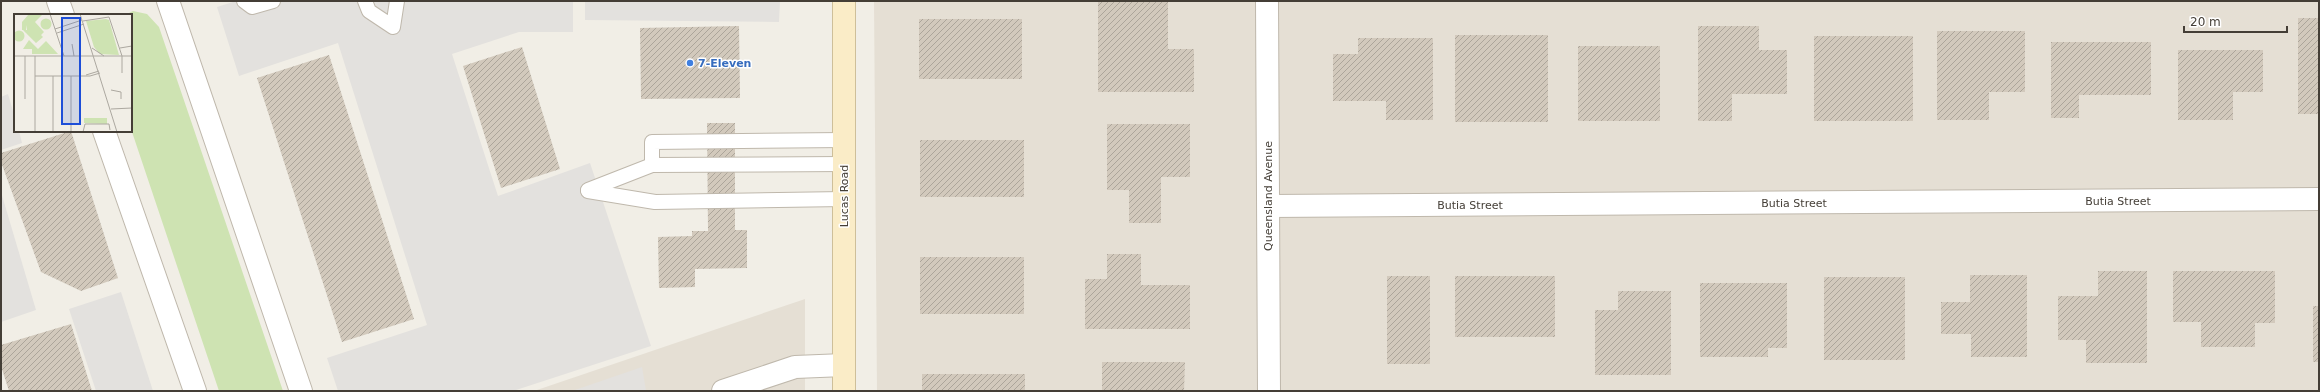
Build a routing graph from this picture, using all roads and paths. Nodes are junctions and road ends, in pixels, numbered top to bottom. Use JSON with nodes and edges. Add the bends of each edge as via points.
{"nodes":[{"id":1,"x":58,"y":1,"type":"edge"},
{"id":2,"x":168,"y":1,"type":"edge"},
{"id":3,"x":244,"y":1,"type":"edge"},
{"id":4,"x":273,"y":1,"type":"edge"},
{"id":5,"x":366,"y":1,"type":"edge"},
{"id":6,"x":397,"y":1,"type":"edge"},
{"id":7,"x":844,"y":1,"type":"edge"},
{"id":8,"x":1267,"y":1,"type":"edge"},
{"id":9,"x":63,"y":14,"type":"edge"},
{"id":10,"x":104,"y":132,"type":"edge"},
{"id":11,"x":844,"y":140,"type":"junction"},
{"id":12,"x":844,"y":164,"type":"junction"},
{"id":13,"x":652,"y":165,"type":"junction"},
{"id":14,"x":844,"y":199,"type":"junction"},
{"id":15,"x":2319,"y":199,"type":"edge"},
{"id":16,"x":1269,"y":206,"type":"junction"},
{"id":17,"x":844,"y":365,"type":"junction"},
{"id":18,"x":195,"y":391,"type":"edge"},
{"id":19,"x":300,"y":391,"type":"edge"},
{"id":20,"x":723,"y":391,"type":"edge"},
{"id":21,"x":844,"y":391,"type":"edge"},
{"id":22,"x":1269,"y":391,"type":"edge"}],
"edges":[{"from":1,"to":9,"type":"street"},
{"from":2,"to":19,"type":"street"},
{"from":3,"to":4,"type":"lane","via":[[252,6]]},
{"from":5,"to":6,"type":"lane","via":[[369,11],[393,27]]},
{"from":7,"to":11,"type":"street","name":"Lucas Road"},
{"from":8,"to":16,"type":"street","name":"Queensland Avenue"},
{"from":10,"to":18,"type":"street"},
{"from":11,"to":12,"type":"street","name":"Lucas Road"},
{"from":11,"to":13,"type":"lane","via":[[652,142]]},
{"from":12,"to":13,"type":"lane"},
{"from":12,"to":14,"type":"street","name":"Lucas Road"},
{"from":13,"to":14,"type":"lane","via":[[588,190],[655,202]]},
{"from":14,"to":17,"type":"street","name":"Lucas Road"},
{"from":15,"to":16,"type":"street","name":"Butia Street"},
{"from":16,"to":22,"type":"street","name":"Queensland Avenue"},
{"from":17,"to":20,"type":"street","via":[[795,367]]},
{"from":17,"to":21,"type":"street","name":"Lucas Road"}]}
